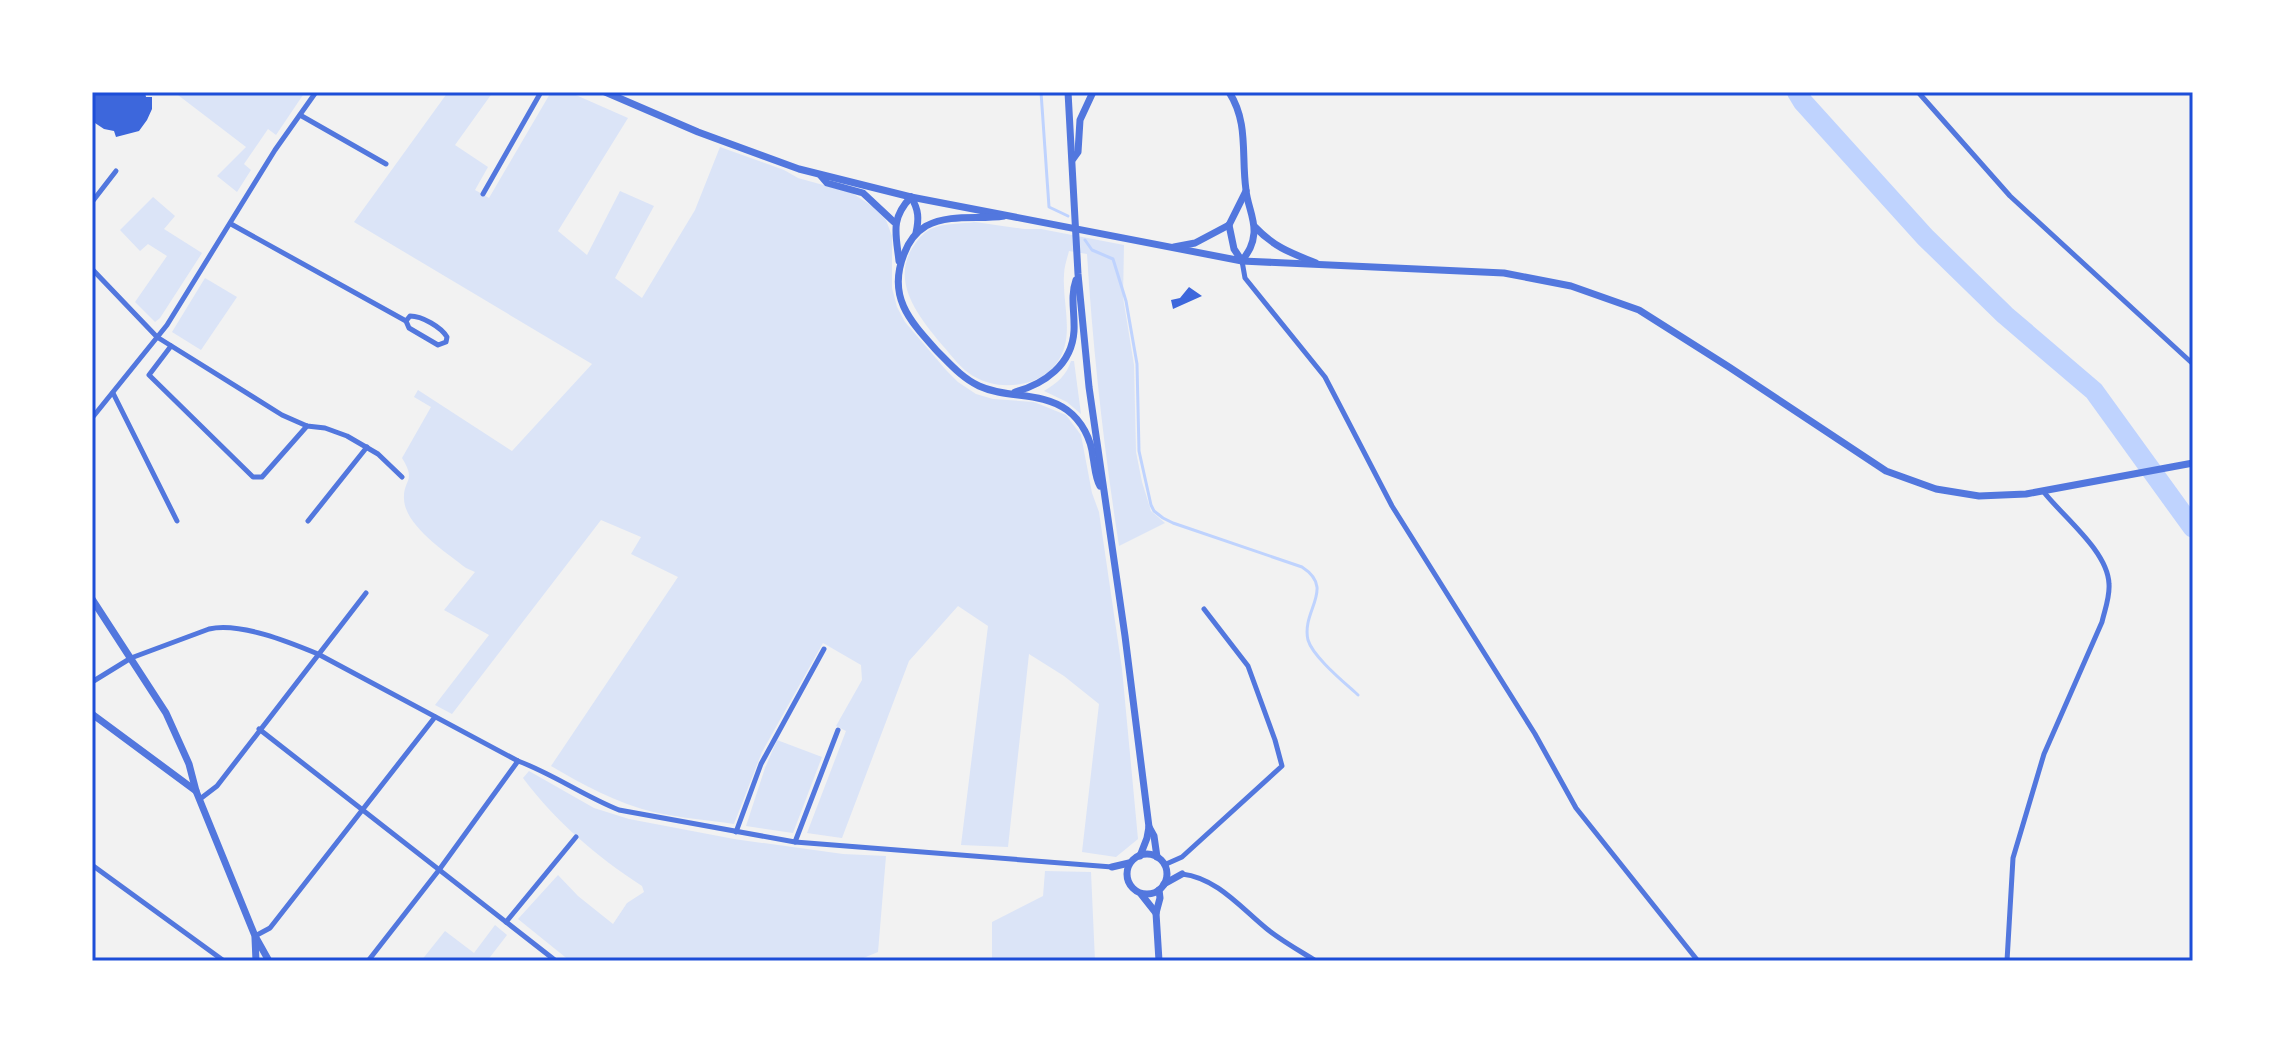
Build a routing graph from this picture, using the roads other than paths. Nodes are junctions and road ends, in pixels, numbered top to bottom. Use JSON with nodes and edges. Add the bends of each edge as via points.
{"nodes":[{"id":1,"x":316,"y":92,"type":"edge"},
{"id":2,"x":541,"y":92,"type":"edge"},
{"id":3,"x":605,"y":92,"type":"edge"},
{"id":4,"x":1068,"y":92,"type":"edge"},
{"id":5,"x":1093,"y":92,"type":"edge"},
{"id":6,"x":1229,"y":92,"type":"edge"},
{"id":7,"x":1918,"y":92,"type":"edge"},
{"id":8,"x":300,"y":115,"type":"junction"},
{"id":9,"x":1072,"y":161,"type":"junction"},
{"id":10,"x":386,"y":164,"type":"dead end"},
{"id":11,"x":116,"y":171,"type":"dead end"},
{"id":12,"x":819,"y":174,"type":"junction"},
{"id":13,"x":1246,"y":191,"type":"junction"},
{"id":14,"x":483,"y":194,"type":"dead end"},
{"id":15,"x":911,"y":197,"type":"junction"},
{"id":16,"x":92,"y":202,"type":"edge"},
{"id":17,"x":1011,"y":215,"type":"junction"},
{"id":18,"x":894,"y":222,"type":"junction"},
{"id":19,"x":231,"y":224,"type":"junction"},
{"id":20,"x":1229,"y":225,"type":"junction"},
{"id":21,"x":1255,"y":227,"type":"junction"},
{"id":22,"x":916,"y":233,"type":"junction"},
{"id":23,"x":1169,"y":248,"type":"junction"},
{"id":24,"x":1242,"y":261,"type":"junction"},
{"id":25,"x":900,"y":264,"type":"junction"},
{"id":26,"x":1322,"y":266,"type":"junction"},
{"id":27,"x":92,"y":269,"type":"edge"},
{"id":28,"x":1078,"y":274,"type":"junction"},
{"id":29,"x":406,"y":321,"type":"junction"},
{"id":30,"x":157,"y":337,"type":"junction"},
{"id":31,"x":171,"y":346,"type":"junction"},
{"id":32,"x":2193,"y":364,"type":"edge"},
{"id":33,"x":113,"y":393,"type":"junction"},
{"id":34,"x":1011,"y":393,"type":"junction"},
{"id":35,"x":92,"y":418,"type":"edge"},
{"id":36,"x":307,"y":426,"type":"junction"},
{"id":37,"x":367,"y":447,"type":"junction"},
{"id":38,"x":2193,"y":463,"type":"edge"},
{"id":39,"x":402,"y":477,"type":"dead end"},
{"id":40,"x":2043,"y":491,"type":"junction"},
{"id":41,"x":1103,"y":492,"type":"junction"},
{"id":42,"x":177,"y":521,"type":"dead end"},
{"id":43,"x":308,"y":521,"type":"dead end"},
{"id":44,"x":366,"y":593,"type":"dead end"},
{"id":45,"x":92,"y":599,"type":"edge"},
{"id":46,"x":1204,"y":609,"type":"dead end"},
{"id":47,"x":824,"y":649,"type":"dead end"},
{"id":48,"x":318,"y":654,"type":"junction"},
{"id":49,"x":131,"y":658,"type":"junction"},
{"id":50,"x":92,"y":682,"type":"edge"},
{"id":51,"x":92,"y":714,"type":"edge"},
{"id":52,"x":435,"y":717,"type":"junction"},
{"id":53,"x":259,"y":729,"type":"junction"},
{"id":54,"x":838,"y":730,"type":"dead end"},
{"id":55,"x":518,"y":761,"type":"junction"},
{"id":56,"x":198,"y":795,"type":"junction"},
{"id":57,"x":362,"y":810,"type":"junction"},
{"id":58,"x":1149,"y":827,"type":"junction"},
{"id":59,"x":736,"y":832,"type":"junction"},
{"id":60,"x":576,"y":837,"type":"dead end"},
{"id":61,"x":795,"y":842,"type":"junction"},
{"id":62,"x":1140,"y":856,"type":"junction"},
{"id":63,"x":1157,"y":857,"type":"junction"},
{"id":64,"x":1131,"y":862,"type":"junction"},
{"id":65,"x":92,"y":865,"type":"edge"},
{"id":66,"x":1112,"y":867,"type":"junction"},
{"id":67,"x":1165,"y":867,"type":"junction"},
{"id":68,"x":439,"y":870,"type":"junction"},
{"id":69,"x":1182,"y":874,"type":"junction"},
{"id":70,"x":1127,"y":879,"type":"junction"},
{"id":71,"x":1162,"y":887,"type":"junction"},
{"id":72,"x":1141,"y":894,"type":"junction"},
{"id":73,"x":1156,"y":913,"type":"junction"},
{"id":74,"x":506,"y":922,"type":"junction"},
{"id":75,"x":255,"y":936,"type":"junction"},
{"id":76,"x":224,"y":961,"type":"edge"},
{"id":77,"x":256,"y":961,"type":"edge"},
{"id":78,"x":266,"y":961,"type":"edge"},
{"id":79,"x":368,"y":961,"type":"edge"},
{"id":80,"x":556,"y":961,"type":"edge"},
{"id":81,"x":1159,"y":961,"type":"edge"},
{"id":82,"x":1316,"y":961,"type":"edge"},
{"id":83,"x":1698,"y":961,"type":"edge"},
{"id":84,"x":2007,"y":961,"type":"edge"}],
"edges":[{"from":1,"to":8,"type":"street"},
{"from":2,"to":14,"type":"street"},
{"from":3,"to":12,"type":"street"},
{"from":4,"to":9,"type":"street"},
{"from":5,"to":9,"type":"street","via":[[1080,120],[1078,152]]},
{"from":6,"to":13,"type":"street","via":[[1244,130]]},
{"from":7,"to":32,"type":"street","via":[[2010,196]]},
{"from":8,"to":10,"type":"street"},
{"from":8,"to":19,"type":"street"},
{"from":9,"to":28,"type":"street"},
{"from":11,"to":16,"type":"street"},
{"from":12,"to":15,"type":"street"},
{"from":12,"to":18,"type":"street","via":[[827,183],[863,193]]},
{"from":13,"to":20,"type":"street"},
{"from":13,"to":21,"type":"street"},
{"from":15,"to":17,"type":"street"},
{"from":15,"to":18,"type":"street"},
{"from":15,"to":22,"type":"street","via":[[919,218]]},
{"from":17,"to":22,"type":"street","via":[[961,217]]},
{"from":17,"to":23,"type":"street"},
{"from":18,"to":25,"type":"street"},
{"from":19,"to":29,"type":"street"},
{"from":19,"to":30,"type":"street"},
{"from":20,"to":23,"type":"street","via":[[1195,243]]},
{"from":20,"to":24,"type":"street"},
{"from":21,"to":24,"type":"street","via":[[1253,245]]},
{"from":21,"to":26,"type":"street","via":[[1268,242]]},
{"from":22,"to":25,"type":"street"},
{"from":23,"to":24,"type":"street"},
{"from":24,"to":26,"type":"street"},
{"from":24,"to":83,"type":"street","via":[[1245,278],[1325,377],[1392,506],[1576,808]]},
{"from":25,"to":34,"type":"street","via":[[900,298],[911,322],[964,377]]},
{"from":26,"to":40,"type":"street","via":[[1504,273],[1571,286],[1639,310],[1886,471],[1936,489],[1979,496]]},
{"from":27,"to":30,"type":"street"},
{"from":28,"to":34,"type":"street","via":[[1068,353],[1047,379]]},
{"from":28,"to":41,"type":"street"},
{"from":29,"to":29,"type":"street","via":[[438,345],[447,341],[444,332],[416,316]]},
{"from":30,"to":31,"type":"street"},
{"from":30,"to":33,"type":"street"},
{"from":31,"to":36,"type":"street"},
{"from":31,"to":36,"type":"street","via":[[149,375],[253,477],[262,477]]},
{"from":33,"to":35,"type":"street"},
{"from":33,"to":42,"type":"street"},
{"from":34,"to":41,"type":"street","via":[[1052,402],[1080,423]]},
{"from":36,"to":37,"type":"street"},
{"from":37,"to":39,"type":"street"},
{"from":37,"to":43,"type":"street"},
{"from":38,"to":40,"type":"street"},
{"from":40,"to":84,"type":"street","via":[[2093,548],[2110,582],[2102,622],[2044,754],[2013,858]]},
{"from":41,"to":58,"type":"street"},
{"from":44,"to":48,"type":"street"},
{"from":45,"to":49,"type":"street"},
{"from":46,"to":67,"type":"street","via":[[1248,666],[1282,766]]},
{"from":47,"to":59,"type":"street","via":[[761,764]]},
{"from":48,"to":49,"type":"street","via":[[221,626]]},
{"from":48,"to":52,"type":"street"},
{"from":48,"to":53,"type":"street"},
{"from":49,"to":50,"type":"street"},
{"from":49,"to":56,"type":"street","via":[[166,713]]},
{"from":51,"to":56,"type":"street"},
{"from":52,"to":55,"type":"street"},
{"from":52,"to":57,"type":"street"},
{"from":53,"to":56,"type":"street","via":[[217,786]]},
{"from":53,"to":57,"type":"street"},
{"from":54,"to":61,"type":"street"},
{"from":55,"to":59,"type":"street","via":[[619,810]]},
{"from":55,"to":68,"type":"street"},
{"from":56,"to":75,"type":"street"},
{"from":57,"to":68,"type":"street"},
{"from":57,"to":75,"type":"street","via":[[270,928]]},
{"from":58,"to":62,"type":"street"},
{"from":58,"to":63,"type":"street"},
{"from":59,"to":61,"type":"street"},
{"from":60,"to":74,"type":"street"},
{"from":61,"to":66,"type":"street"},
{"from":62,"to":63,"type":"street"},
{"from":62,"to":64,"type":"street"},
{"from":63,"to":67,"type":"street"},
{"from":64,"to":66,"type":"street"},
{"from":64,"to":70,"type":"street"},
{"from":65,"to":76,"type":"street"},
{"from":66,"to":70,"type":"street"},
{"from":67,"to":69,"type":"street"},
{"from":67,"to":71,"type":"street"},
{"from":68,"to":74,"type":"street"},
{"from":68,"to":79,"type":"street"},
{"from":69,"to":71,"type":"street"},
{"from":69,"to":82,"type":"street","via":[[1215,885]]},
{"from":70,"to":72,"type":"street"},
{"from":71,"to":72,"type":"street"},
{"from":71,"to":73,"type":"street"},
{"from":72,"to":73,"type":"street"},
{"from":73,"to":81,"type":"street"},
{"from":74,"to":80,"type":"street"},
{"from":75,"to":77,"type":"street"},
{"from":75,"to":78,"type":"street"}]}
